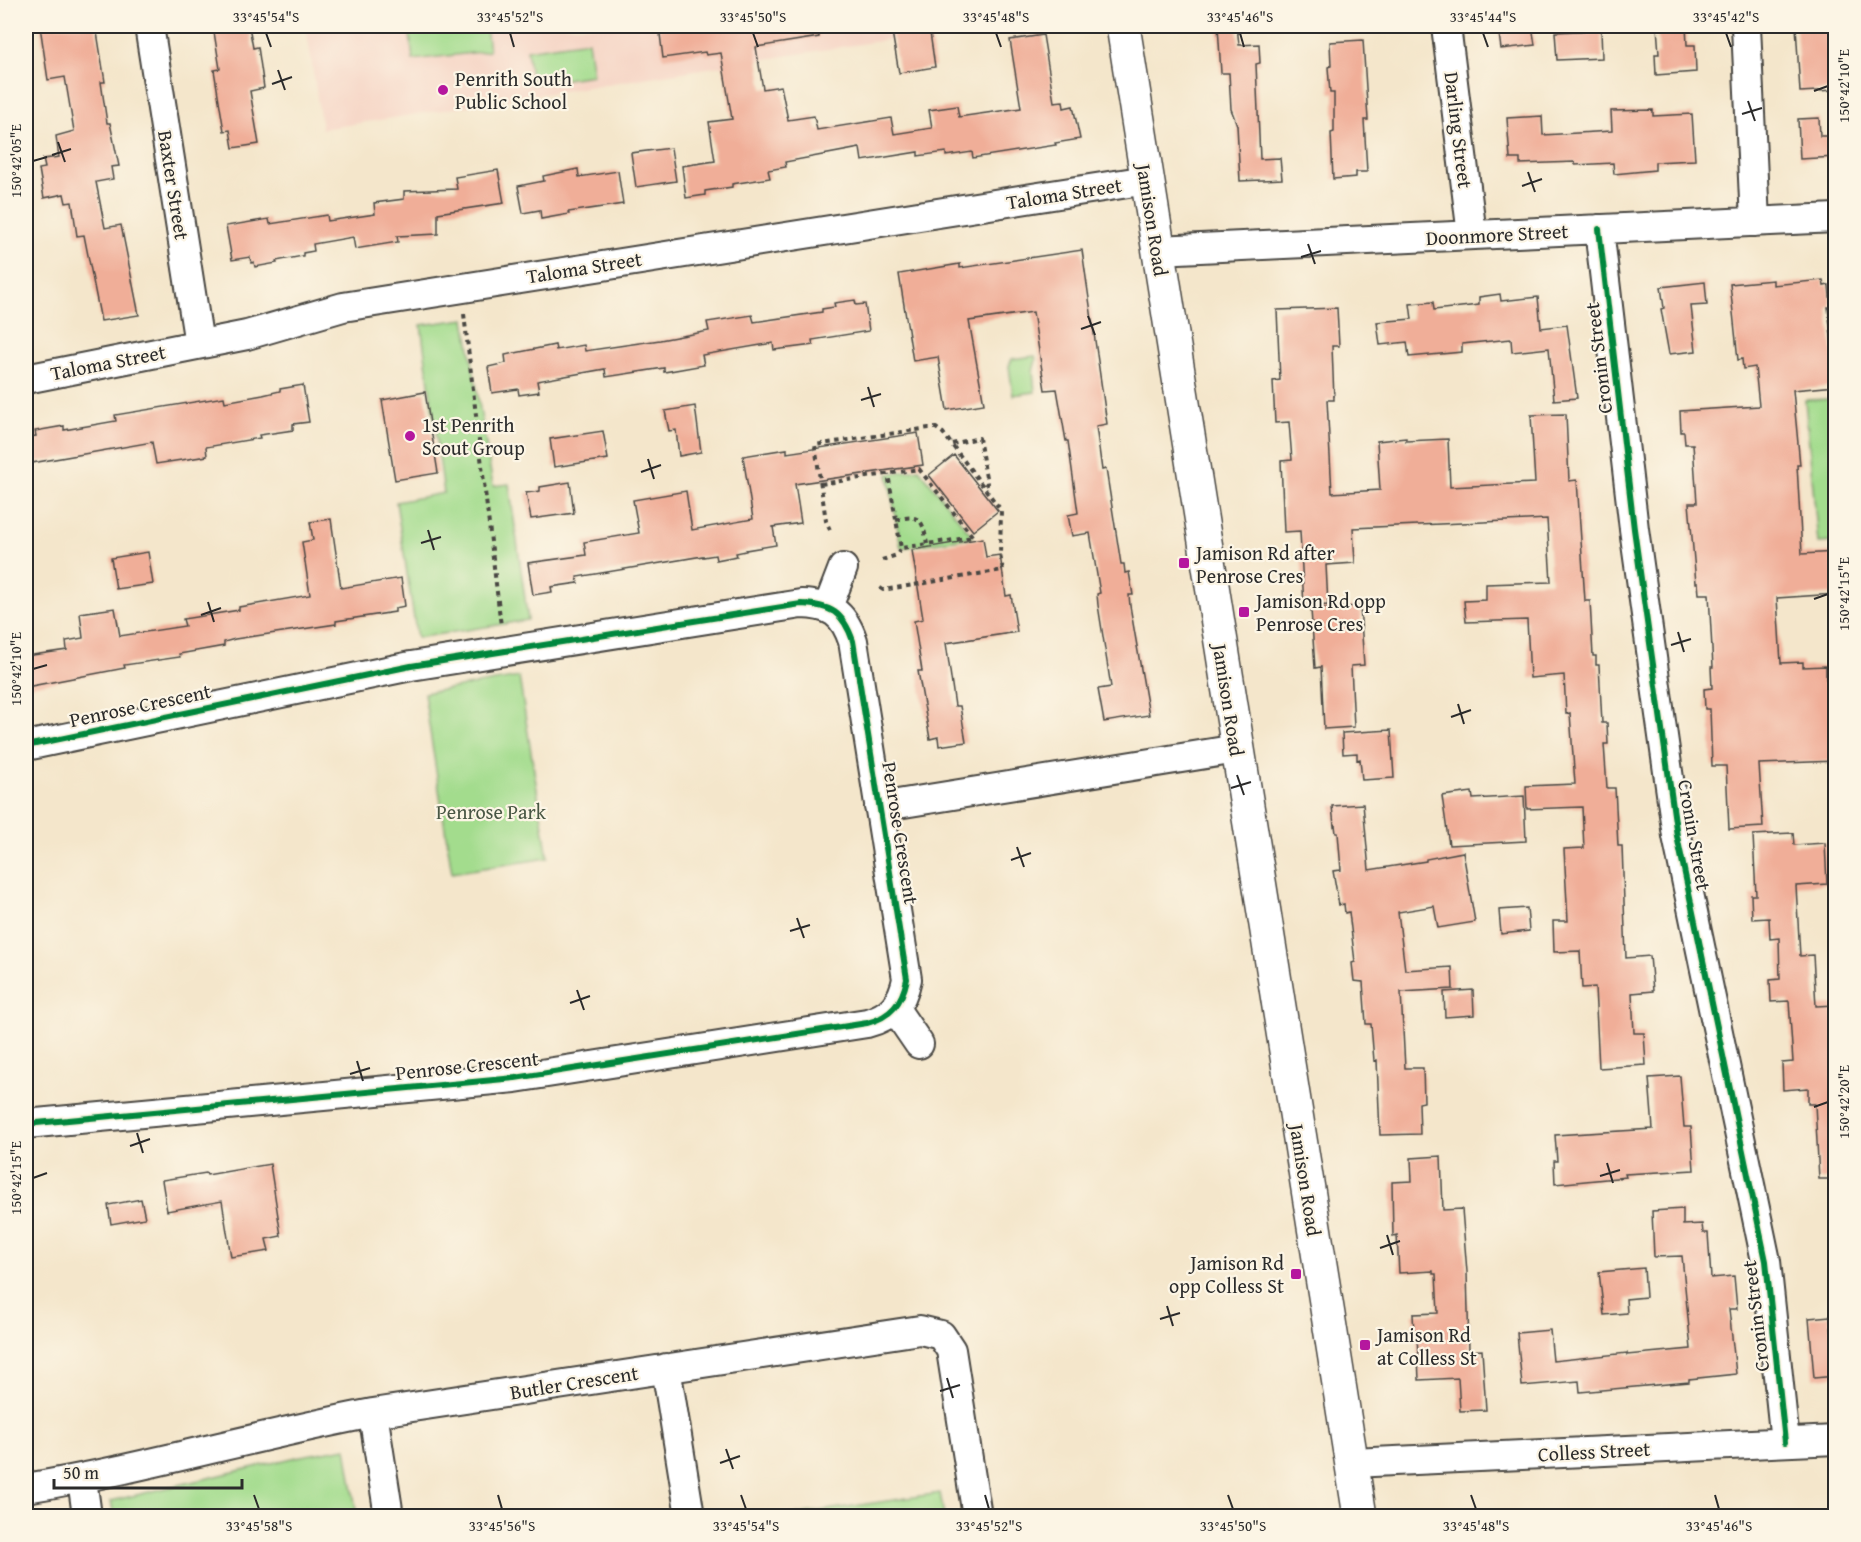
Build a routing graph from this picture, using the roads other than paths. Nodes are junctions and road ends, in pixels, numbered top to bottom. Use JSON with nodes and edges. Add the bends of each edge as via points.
{"nodes":[{"id":1,"x":149,"y":26,"type":"edge"},
{"id":2,"x":1123,"y":26,"type":"edge"},
{"id":3,"x":1446,"y":26,"type":"edge"},
{"id":4,"x":1746,"y":26,"type":"edge"},
{"id":5,"x":1147,"y":180,"type":"junction"},
{"id":6,"x":1836,"y":219,"type":"edge"},
{"id":7,"x":1755,"y":222,"type":"junction"},
{"id":8,"x":1599,"y":229,"type":"junction"},
{"id":9,"x":1472,"y":235,"type":"junction"},
{"id":10,"x":1158,"y":250,"type":"junction"},
{"id":11,"x":199,"y":344,"type":"junction"},
{"id":12,"x":26,"y":379,"type":"edge"},
{"id":13,"x":843,"y":568,"type":"dead end"},
{"id":14,"x":828,"y":607,"type":"junction"},
{"id":15,"x":26,"y":746,"type":"edge"},
{"id":16,"x":1237,"y":749,"type":"junction"},
{"id":17,"x":879,"y":807,"type":"junction"},
{"id":18,"x":895,"y":1009,"type":"junction"},
{"id":19,"x":919,"y":1044,"type":"dead end"},
{"id":20,"x":26,"y":1124,"type":"edge"},
{"id":21,"x":666,"y":1368,"type":"junction"},
{"id":22,"x":373,"y":1413,"type":"junction"},
{"id":23,"x":1836,"y":1440,"type":"edge"},
{"id":24,"x":1785,"y":1442,"type":"junction"},
{"id":25,"x":1352,"y":1462,"type":"junction"},
{"id":26,"x":82,"y":1479,"type":"junction"},
{"id":27,"x":26,"y":1488,"type":"edge"},
{"id":28,"x":87,"y":1516,"type":"edge"},
{"id":29,"x":389,"y":1516,"type":"edge"},
{"id":30,"x":690,"y":1516,"type":"edge"},
{"id":31,"x":977,"y":1516,"type":"edge"},
{"id":32,"x":1360,"y":1516,"type":"edge"}],
"edges":[{"from":1,"to":11,"type":"street","name":"Baxter Street"},
{"from":2,"to":5,"type":"main road","name":"Jamison Road"},
{"from":3,"to":9,"type":"street","name":"Darling Street"},
{"from":4,"to":7,"type":"street"},
{"from":5,"to":10,"type":"main road","name":"Jamison Road"},
{"from":5,"to":11,"type":"street","name":"Taloma Street","via":[[343,307],[248,335]]},
{"from":6,"to":7,"type":"street","name":"Doonmore Street"},
{"from":7,"to":8,"type":"street","name":"Doonmore Street"},
{"from":8,"to":9,"type":"street","name":"Doonmore Street"},
{"from":8,"to":24,"type":"street","name":"Cronin Street","via":[[1634,529],[1677,836],[1766,1261]]},
{"from":9,"to":10,"type":"street","name":"Doonmore Street"},
{"from":10,"to":16,"type":"main road","name":"Jamison Road"},
{"from":11,"to":12,"type":"street","name":"Taloma Street"},
{"from":13,"to":14,"type":"street"},
{"from":14,"to":15,"type":"street","name":"Penrose Crescent","via":[[801,604],[411,666]]},
{"from":14,"to":17,"type":"street","name":"Penrose Crescent","via":[[843,620],[853,641]]},
{"from":16,"to":17,"type":"street","name":"Penrose Crescent"},
{"from":16,"to":25,"type":"main road","name":"Jamison Road"},
{"from":17,"to":18,"type":"street","name":"Penrose Crescent","via":[[906,966],[904,989]]},
{"from":18,"to":19,"type":"street"},
{"from":18,"to":20,"type":"street","name":"Penrose Crescent","via":[[867,1023],[515,1078]]},
{"from":21,"to":22,"type":"street","name":"Butler Crescent"},
{"from":21,"to":30,"type":"street"},
{"from":21,"to":31,"type":"street","name":"Butler Crescent","via":[[912,1330],[941,1335],[953,1358]]},
{"from":22,"to":26,"type":"street","name":"Butler Crescent"},
{"from":22,"to":29,"type":"street"},
{"from":23,"to":24,"type":"street","name":"Colless Street"},
{"from":24,"to":25,"type":"street","name":"Colless Street"},
{"from":25,"to":32,"type":"main road","name":"Jamison Road"},
{"from":26,"to":27,"type":"street","name":"Butler Crescent"},
{"from":26,"to":28,"type":"street"}]}
